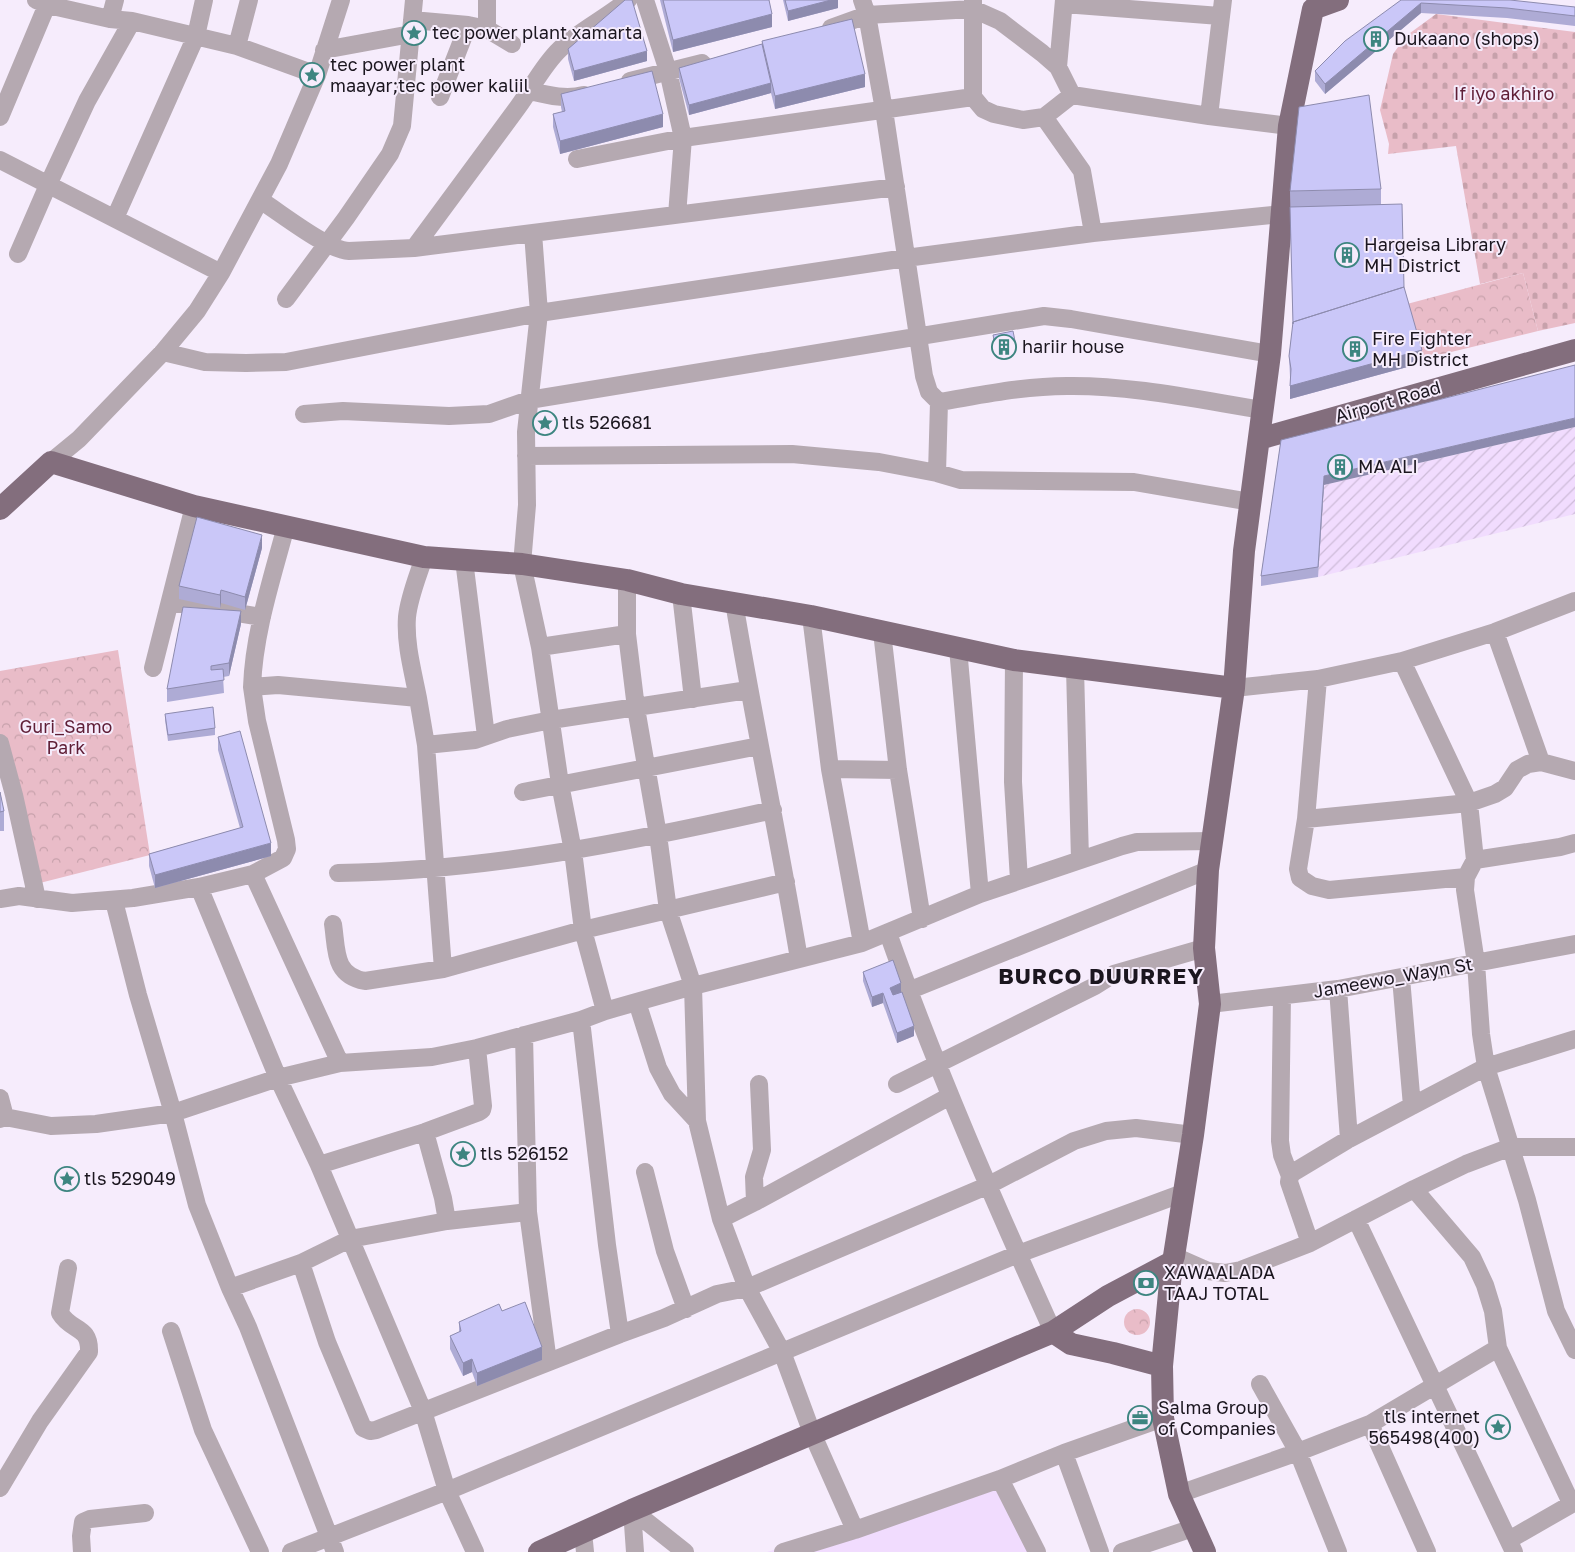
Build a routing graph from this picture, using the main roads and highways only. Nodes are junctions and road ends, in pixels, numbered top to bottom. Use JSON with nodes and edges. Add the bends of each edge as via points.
{"nodes":[{"id":1,"x":1338,"y":0,"type":"edge"},
{"id":2,"x":1314,"y":5,"type":"edge"},
{"id":3,"x":1575,"y":350,"type":"edge"},
{"id":4,"x":1259,"y":439,"type":"junction"},
{"id":5,"x":0,"y":509,"type":"edge"},
{"id":6,"x":1234,"y":688,"type":"junction"},
{"id":7,"x":1173,"y":1259,"type":"junction"},
{"id":8,"x":1053,"y":1332,"type":"junction"},
{"id":9,"x":1162,"y":1366,"type":"junction"},
{"id":10,"x":584,"y":1542,"type":"edge"},
{"id":11,"x":539,"y":1552,"type":"edge"},
{"id":12,"x":1205,"y":1552,"type":"edge"}],
"edges":[{"from":1,"to":2,"type":"main road"},
{"from":2,"to":4,"type":"main road","via":[[1289,126],[1270,354]]},
{"from":3,"to":4,"type":"main road","name":"Airport Road"},
{"from":4,"to":6,"type":"main road","via":[[1244,551]]},
{"from":5,"to":6,"type":"main road","via":[[51,462],[194,506],[424,557],[522,564],[627,580],[681,594],[811,616],[1014,660]]},
{"from":6,"to":7,"type":"main road","via":[[1208,870],[1204,948],[1210,1004]]},
{"from":7,"to":8,"type":"main road"},
{"from":7,"to":9,"type":"main road"},
{"from":8,"to":9,"type":"main road","via":[[1071,1344]]},
{"from":8,"to":10,"type":"main road","via":[[632,1510]]},
{"from":9,"to":12,"type":"main road","via":[[1163,1418],[1179,1494]]},
{"from":10,"to":11,"type":"main road"}]}
